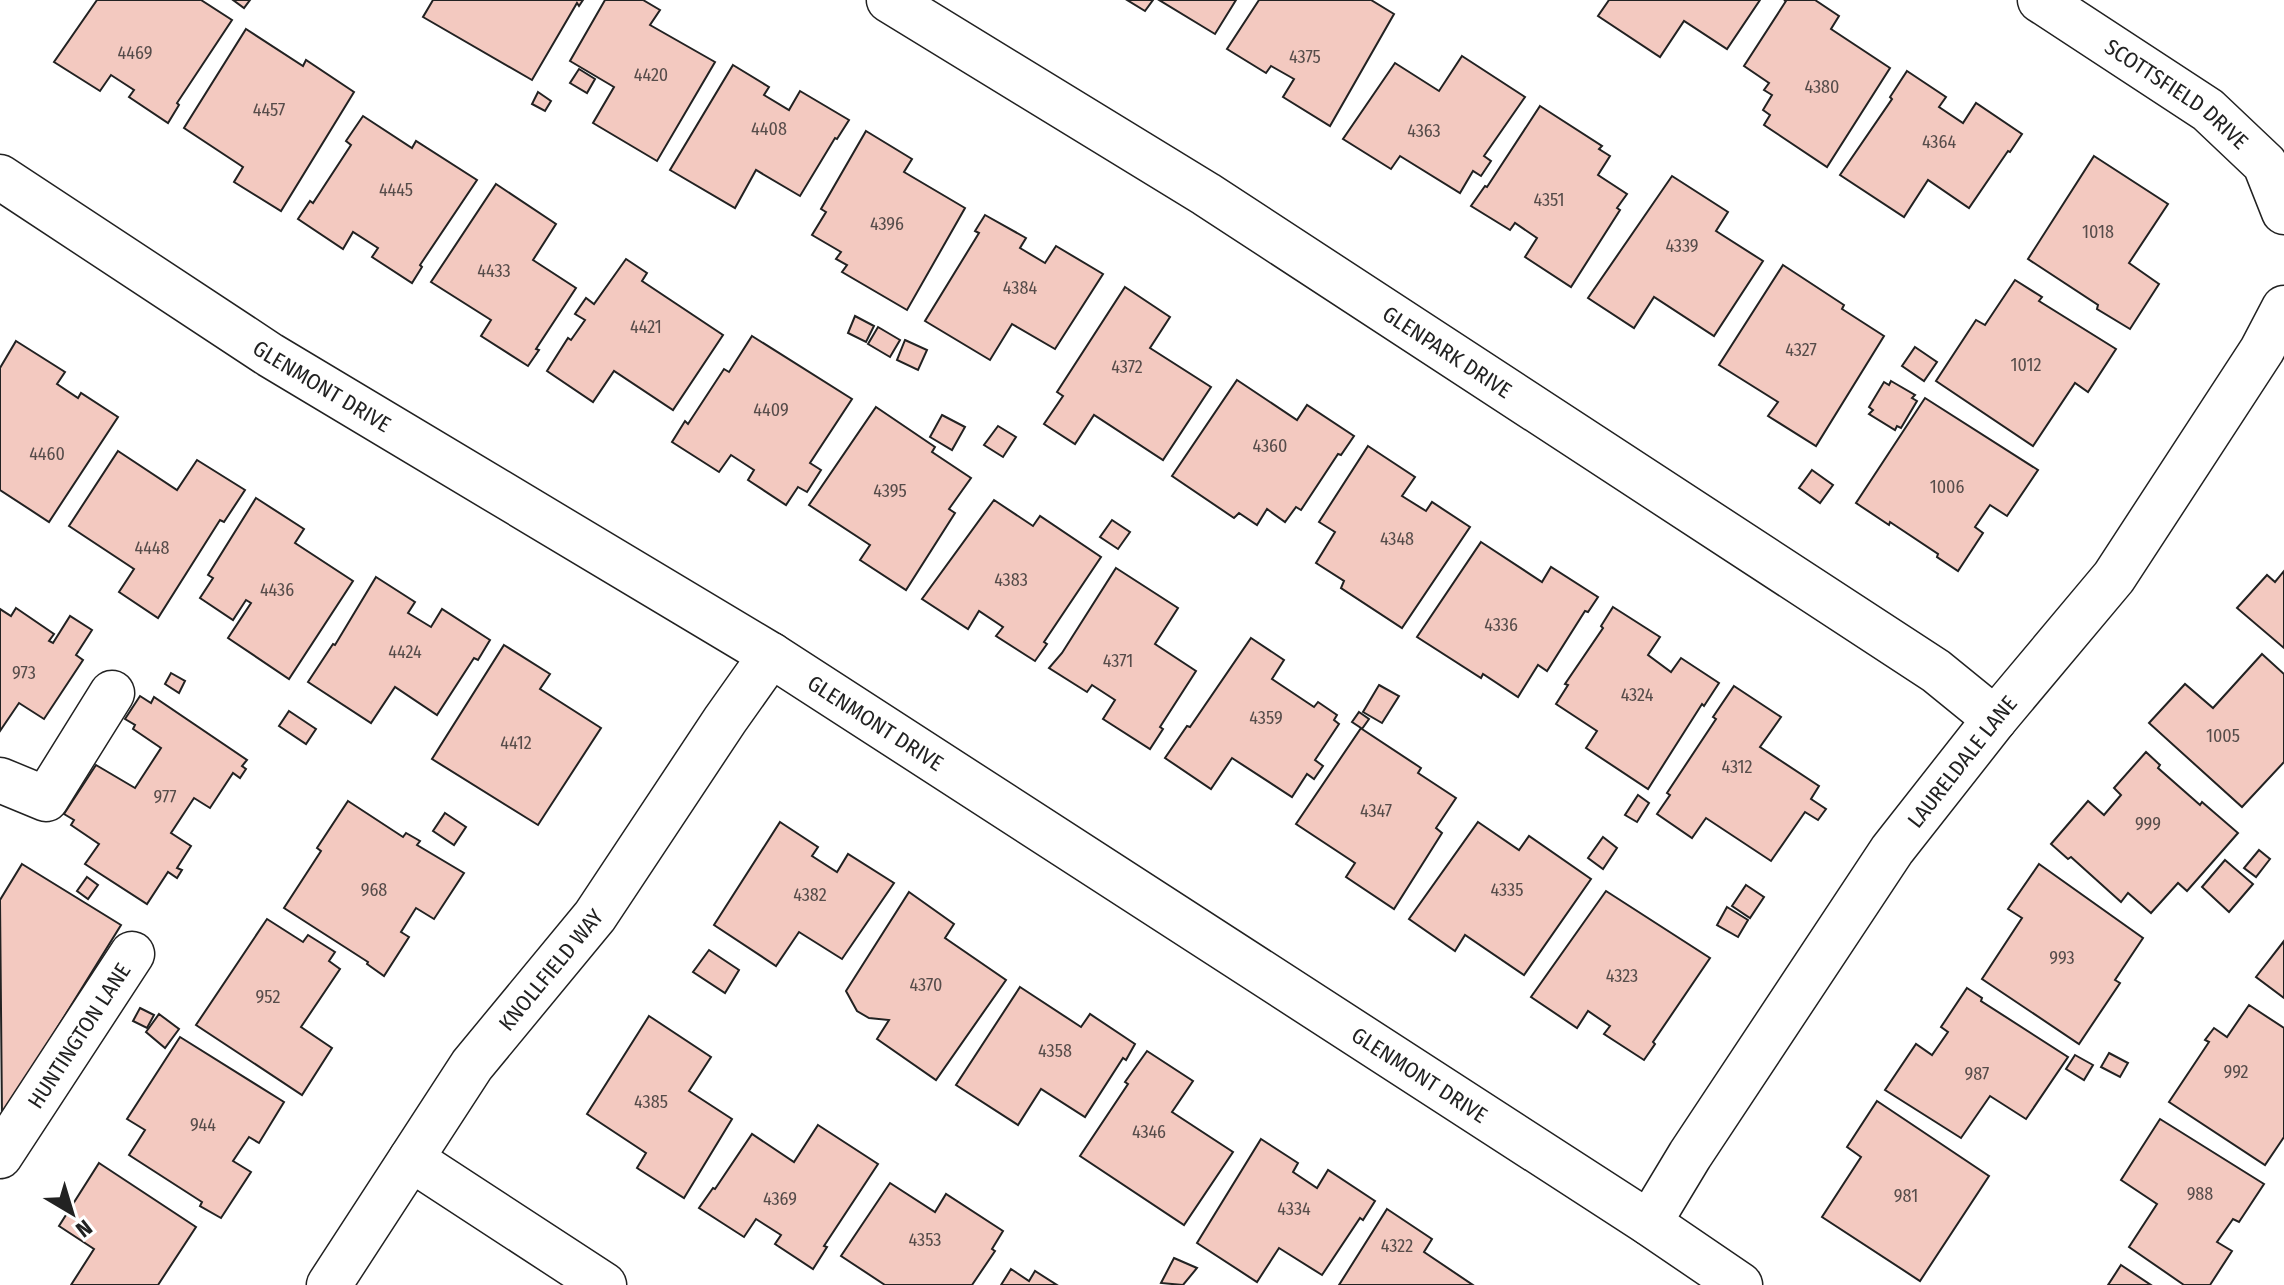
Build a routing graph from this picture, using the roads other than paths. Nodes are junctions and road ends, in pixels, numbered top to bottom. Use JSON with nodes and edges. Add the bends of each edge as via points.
{"nodes":[{"id":1,"x":889,"y":0,"type":"edge"},
{"id":2,"x":2040,"y":0,"type":"edge"},
{"id":3,"x":0,"y":177,"type":"edge"},
{"id":4,"x":2284,"y":212,"type":"edge"},
{"id":5,"x":2284,"y":308,"type":"edge"},
{"id":6,"x":771,"y":655,"type":"junction"},
{"id":7,"x":112,"y":693,"type":"dead end"},
{"id":8,"x":1995,"y":719,"type":"junction"},
{"id":9,"x":0,"y":780,"type":"edge"},
{"id":10,"x":132,"y":954,"type":"dead end"},
{"id":11,"x":0,"y":1156,"type":"edge"},
{"id":12,"x":411,"y":1159,"type":"junction"},
{"id":13,"x":1649,"y":1223,"type":"junction"},
{"id":14,"x":329,"y":1285,"type":"edge"},
{"id":15,"x":604,"y":1285,"type":"edge"},
{"id":16,"x":1740,"y":1285,"type":"edge"}],
"edges":[{"from":1,"to":8,"type":"street","name":"GLENPARK DRIVE","via":[[1206,194],[1936,671]]},
{"from":2,"to":4,"type":"street","name":"SCOTTSFIELD DRIVE","via":[[2208,110],[2265,164]]},
{"from":3,"to":6,"type":"street","name":"GLENMONT DRIVE","via":[[270,355]]},
{"from":5,"to":8,"type":"street","name":"LAURELDALE LANE","via":[[2114,577]]},
{"from":6,"to":12,"type":"street","name":"KNOLLFIELD WAY","via":[[595,916],[472,1065]]},
{"from":6,"to":13,"type":"street","name":"GLENMONT DRIVE"},
{"from":7,"to":9,"type":"street","via":[[46,799]]},
{"from":8,"to":13,"type":"street","name":"LAURELDALE LANE","via":[[1892,850]]},
{"from":10,"to":11,"type":"street","name":"HUNTINGTON LANE"},
{"from":12,"to":14,"type":"street","name":"KNOLLFIELD WAY"},
{"from":12,"to":15,"type":"street"},
{"from":13,"to":16,"type":"street","name":"GLENMONT DRIVE"}]}
